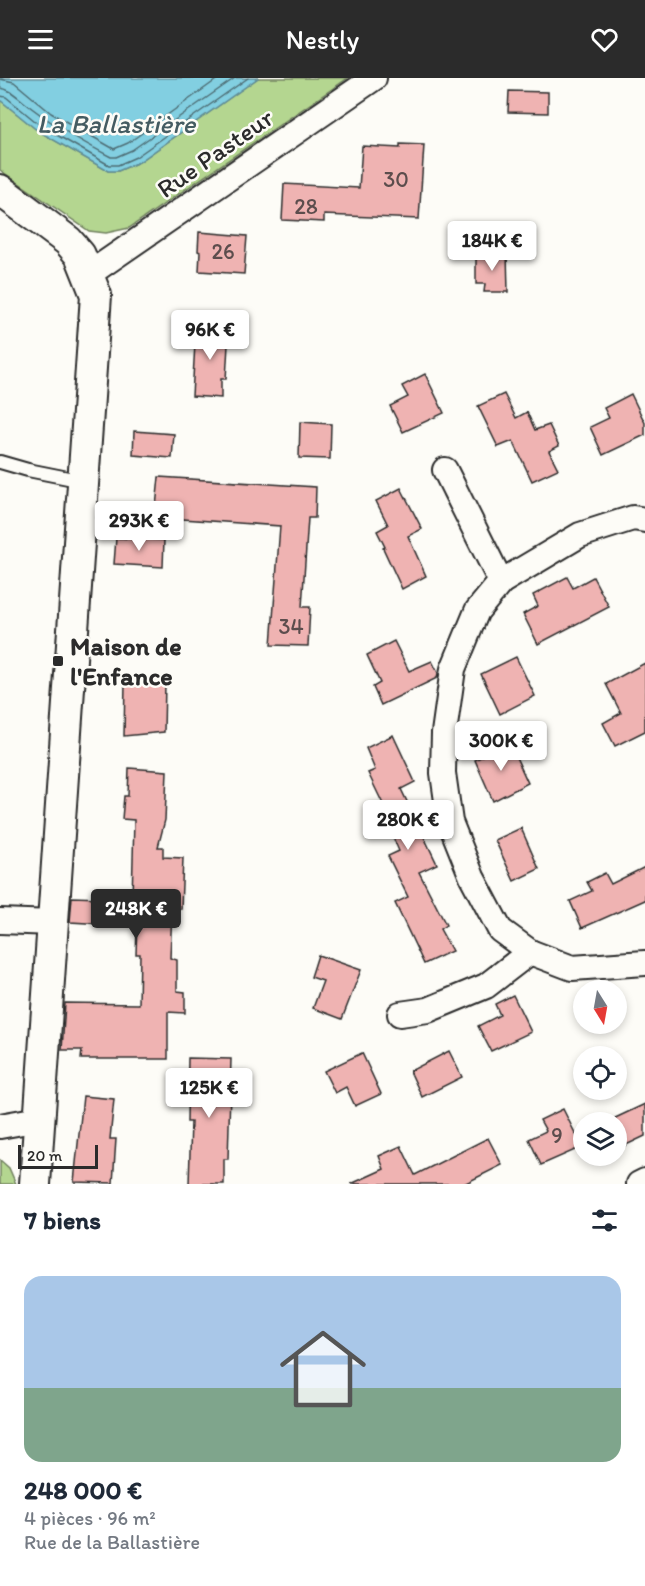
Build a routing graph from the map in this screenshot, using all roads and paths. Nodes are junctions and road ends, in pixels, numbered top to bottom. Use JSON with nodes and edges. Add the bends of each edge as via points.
{"nodes":[{"id":1,"x":374,"y":78,"type":"edge"},
{"id":2,"x":0,"y":190,"type":"edge"},
{"id":3,"x":89,"y":274,"type":"junction"},
{"id":4,"x":0,"y":462,"type":"edge"},
{"id":5,"x":445,"y":470,"type":"dead end"},
{"id":6,"x":84,"y":481,"type":"junction"},
{"id":7,"x":641,"y":515,"type":"edge"},
{"id":8,"x":501,"y":582,"type":"junction"},
{"id":9,"x":0,"y":921,"type":"edge"},
{"id":10,"x":53,"y":923,"type":"junction"},
{"id":11,"x":530,"y":952,"type":"junction"},
{"id":12,"x":645,"y":963,"type":"edge"},
{"id":13,"x":400,"y":1014,"type":"dead end"},
{"id":14,"x":39,"y":1119,"type":"junction"},
{"id":15,"x":0,"y":1126,"type":"edge"},
{"id":16,"x":645,"y":1181,"type":"edge"},
{"id":17,"x":35,"y":1184,"type":"edge"},
{"id":18,"x":639,"y":1184,"type":"edge"}],
"edges":[{"from":1,"to":3,"type":"street","name":"Rue Pasteur"},
{"from":2,"to":3,"type":"street","via":[[68,241]]},
{"from":3,"to":6,"type":"street","via":[[96,295]]},
{"from":4,"to":6,"type":"lane"},
{"from":5,"to":8,"type":"street"},
{"from":6,"to":10,"type":"street"},
{"from":7,"to":8,"type":"street","via":[[580,535]]},
{"from":8,"to":11,"type":"street","via":[[477,611],[453,669],[444,733],[444,773],[450,822],[472,877],[500,930]]},
{"from":9,"to":10,"type":"street"},
{"from":10,"to":14,"type":"street"},
{"from":11,"to":12,"type":"street","via":[[572,968]]},
{"from":11,"to":13,"type":"street","via":[[486,986],[428,1010]]},
{"from":14,"to":15,"type":"street"},
{"from":14,"to":17,"type":"street"},
{"from":16,"to":18,"type":"street"}]}
